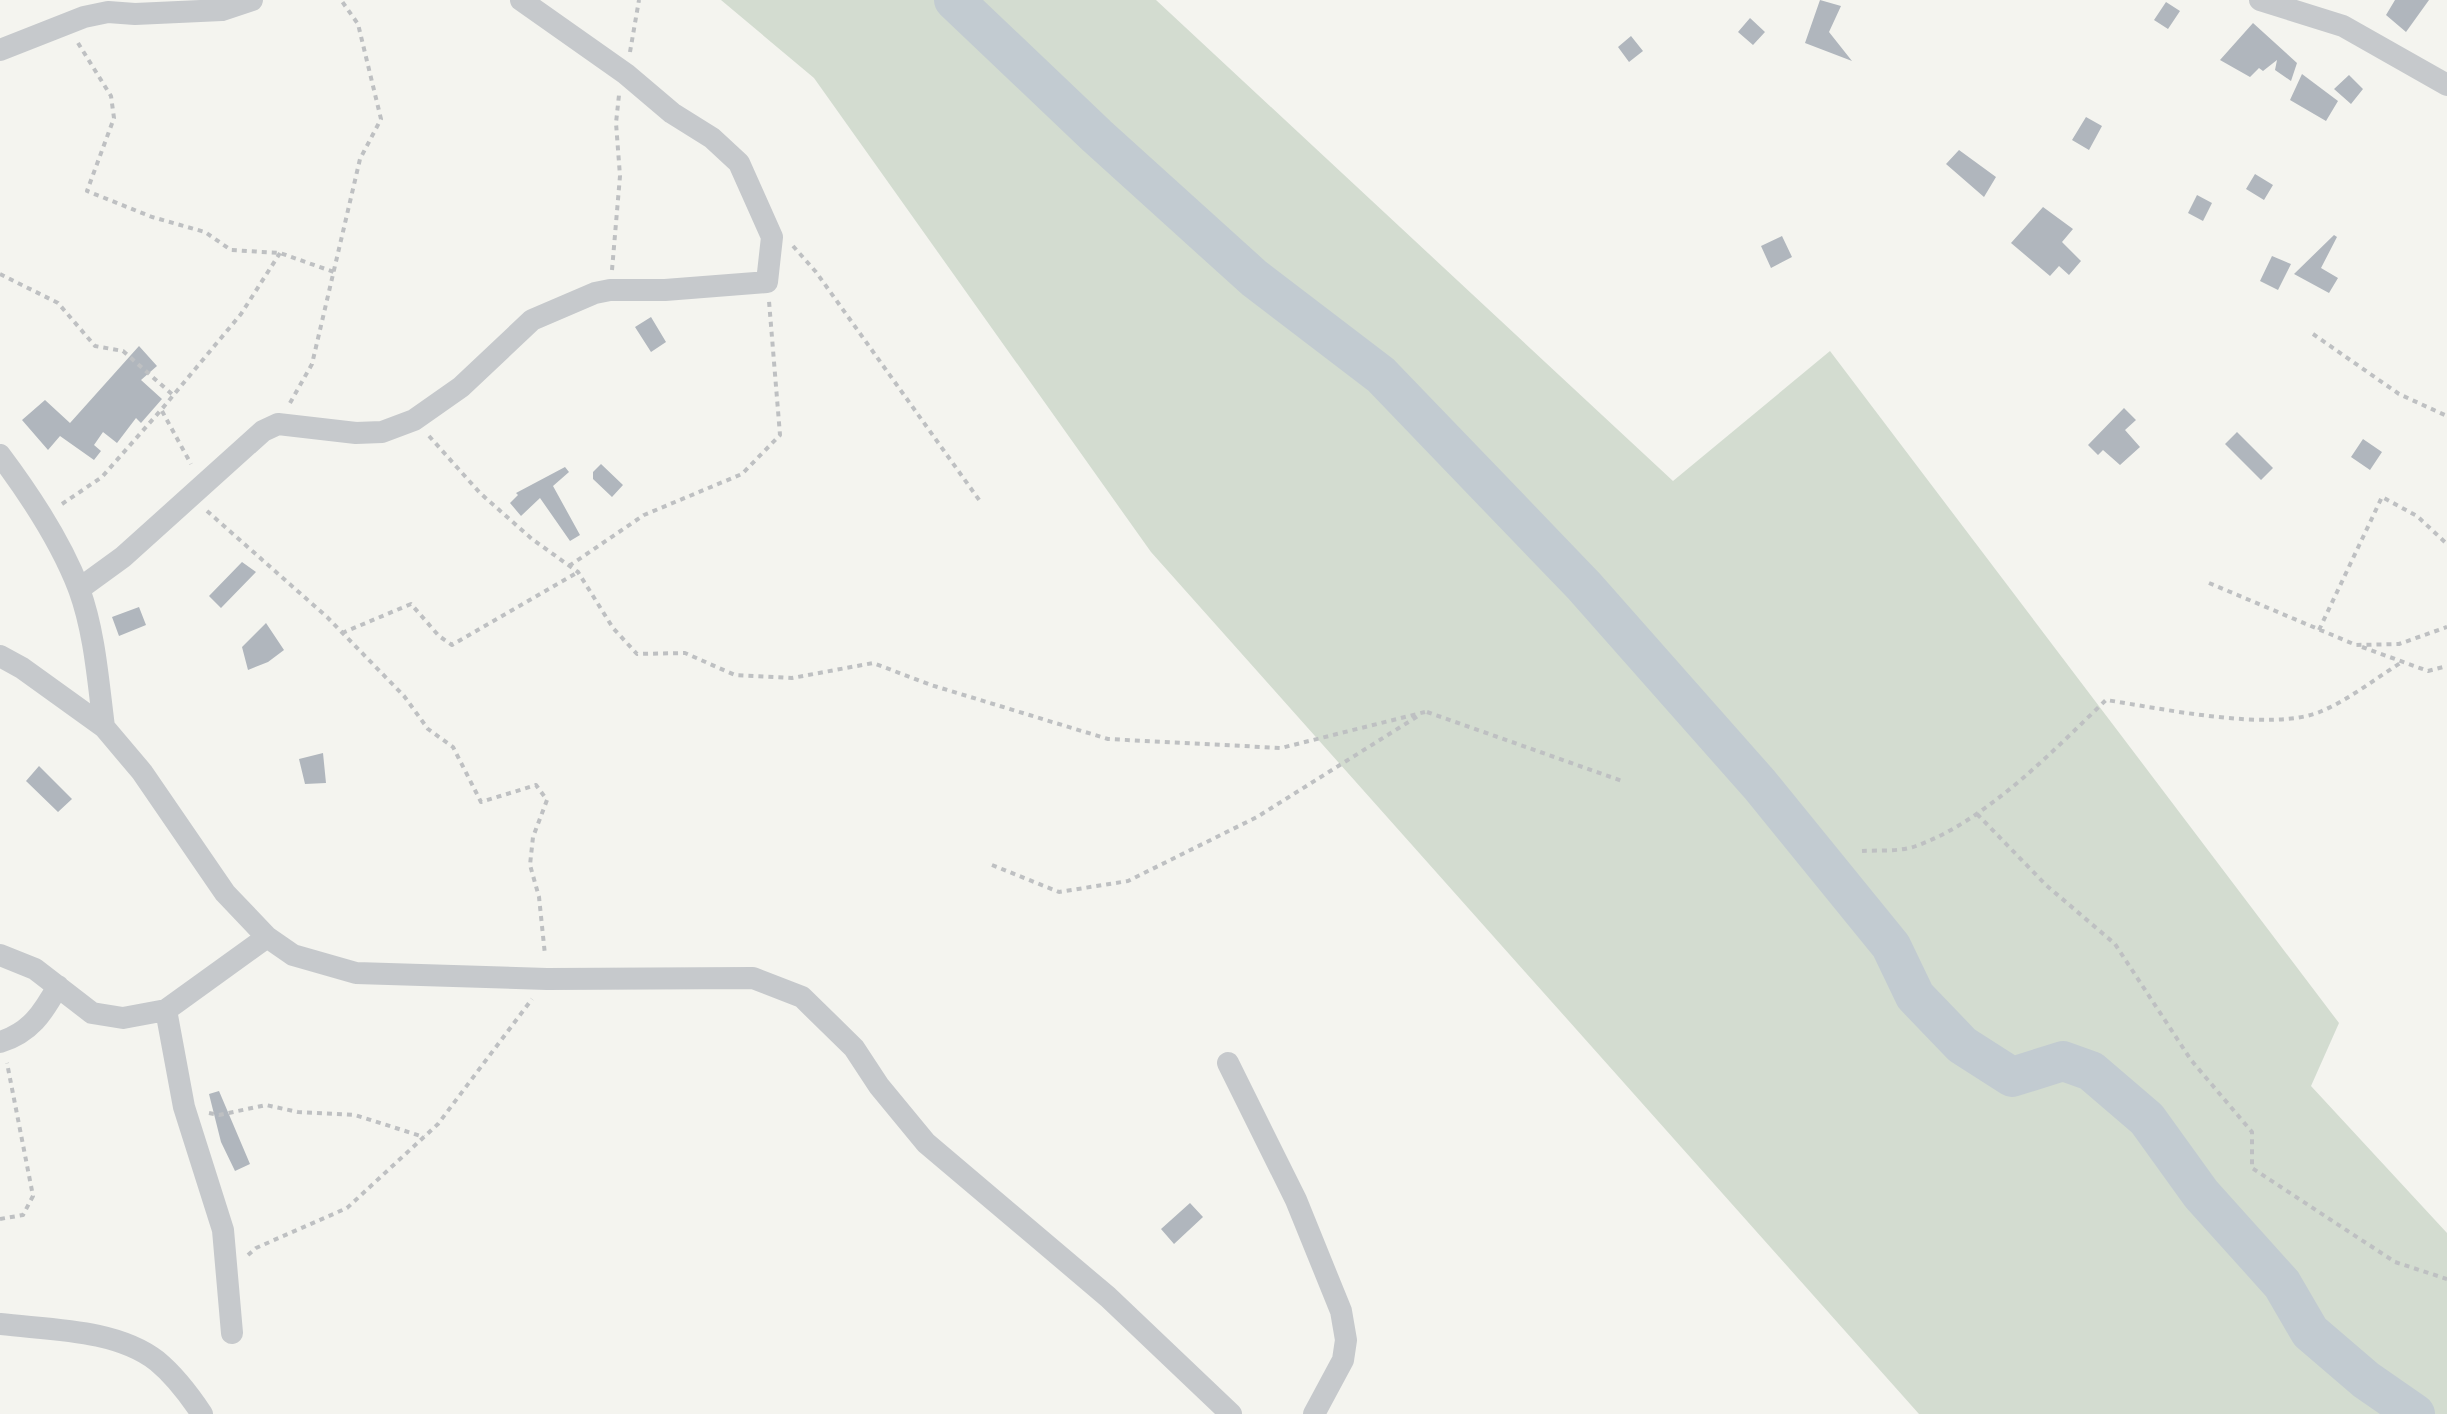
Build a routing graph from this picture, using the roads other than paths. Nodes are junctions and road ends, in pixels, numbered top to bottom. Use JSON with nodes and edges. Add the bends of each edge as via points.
{"nodes":[{"id":1,"x":252,"y":0,"type":"edge"},
{"id":2,"x":521,"y":0,"type":"edge"},
{"id":3,"x":2260,"y":0,"type":"edge"},
{"id":4,"x":0,"y":50,"type":"edge"},
{"id":5,"x":2447,"y":85,"type":"edge"},
{"id":6,"x":0,"y":455,"type":"edge"},
{"id":7,"x":79,"y":589,"type":"junction"},
{"id":8,"x":0,"y":656,"type":"edge"},
{"id":9,"x":104,"y":727,"type":"junction"},
{"id":10,"x":267,"y":937,"type":"junction"},
{"id":11,"x":0,"y":955,"type":"edge"},
{"id":12,"x":58,"y":986,"type":"junction"},
{"id":13,"x":166,"y":1010,"type":"junction"},
{"id":14,"x":2,"y":1042,"type":"edge"},
{"id":15,"x":1228,"y":1064,"type":"dead end"},
{"id":16,"x":0,"y":1324,"type":"edge"},
{"id":17,"x":232,"y":1333,"type":"dead end"},
{"id":18,"x":195,"y":1413,"type":"edge"},
{"id":19,"x":1231,"y":1414,"type":"edge"},
{"id":20,"x":1314,"y":1414,"type":"edge"}],
"edges":[{"from":1,"to":4,"type":"street","via":[[222,10],[108,12]]},
{"from":2,"to":7,"type":"street","via":[[740,164],[772,237],[767,282],[610,290],[532,320],[461,387],[414,420],[382,432],[278,424]]},
{"from":3,"to":5,"type":"street","via":[[2343,26]]},
{"from":6,"to":7,"type":"street","via":[[30,494]]},
{"from":7,"to":9,"type":"street"},
{"from":8,"to":9,"type":"street"},
{"from":9,"to":10,"type":"street","via":[[225,892]]},
{"from":10,"to":13,"type":"street"},
{"from":10,"to":19,"type":"street","via":[[293,955],[356,973],[753,978],[802,997],[854,1048],[926,1142],[1108,1297]]},
{"from":11,"to":12,"type":"street"},
{"from":12,"to":13,"type":"street","via":[[106,1017]]},
{"from":12,"to":14,"type":"street","via":[[34,1024]]},
{"from":13,"to":17,"type":"street","via":[[184,1107],[222,1230]]},
{"from":15,"to":20,"type":"street","via":[[1342,1312],[1343,1360]]},
{"from":16,"to":18,"type":"street","via":[[130,1346],[156,1361]]}]}
